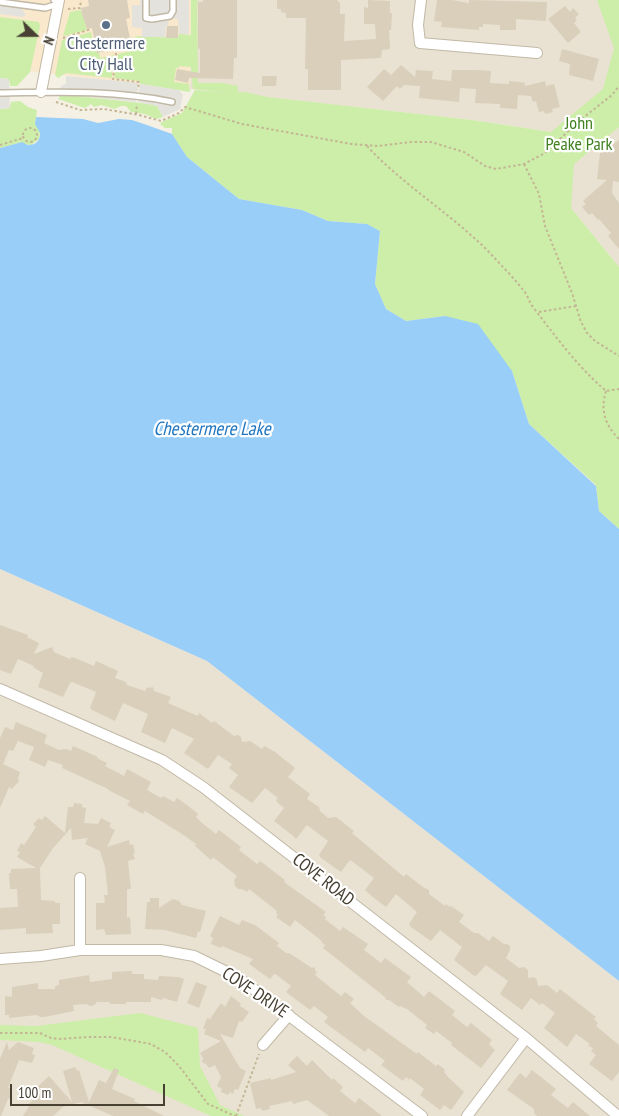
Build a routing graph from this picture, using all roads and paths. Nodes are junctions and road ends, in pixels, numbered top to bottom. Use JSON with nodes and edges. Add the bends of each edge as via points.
{"nodes":[{"id":1,"x":81,"y":0,"type":"edge"},
{"id":2,"x":146,"y":0,"type":"edge"},
{"id":3,"x":173,"y":0,"type":"edge"},
{"id":4,"x":421,"y":0,"type":"edge"},
{"id":5,"x":57,"y":1,"type":"edge"},
{"id":6,"x":0,"y":2,"type":"edge"},
{"id":7,"x":68,"y":9,"type":"dead end"},
{"id":8,"x":91,"y":29,"type":"dead end"},
{"id":9,"x":60,"y":39,"type":"dead end"},
{"id":10,"x":114,"y":48,"type":"dead end"},
{"id":11,"x":537,"y":53,"type":"dead end"},
{"id":12,"x":619,"y":86,"type":"edge"},
{"id":13,"x":0,"y":92,"type":"edge"},
{"id":14,"x":41,"y":92,"type":"junction"},
{"id":15,"x":137,"y":96,"type":"junction"},
{"id":16,"x":56,"y":102,"type":"dead end"},
{"id":17,"x":172,"y":102,"type":"dead end"},
{"id":18,"x":136,"y":114,"type":"junction"},
{"id":19,"x":24,"y":138,"type":"junction"},
{"id":20,"x":0,"y":145,"type":"edge"},
{"id":21,"x":367,"y":146,"type":"junction"},
{"id":22,"x":524,"y":164,"type":"junction"},
{"id":23,"x":576,"y":306,"type":"junction"},
{"id":24,"x":538,"y":312,"type":"junction"},
{"id":25,"x":619,"y":356,"type":"edge"},
{"id":26,"x":619,"y":389,"type":"edge"},
{"id":27,"x":606,"y":391,"type":"junction"},
{"id":28,"x":619,"y":439,"type":"edge"},
{"id":29,"x":0,"y":690,"type":"edge"},
{"id":30,"x":80,"y":878,"type":"dead end"},
{"id":31,"x":80,"y":950,"type":"junction"},
{"id":32,"x":0,"y":959,"type":"edge"},
{"id":33,"x":289,"y":1014,"type":"junction"},
{"id":34,"x":0,"y":1033,"type":"edge"},
{"id":35,"x":526,"y":1038,"type":"junction"},
{"id":36,"x":263,"y":1045,"type":"joint"},
{"id":37,"x":235,"y":1116,"type":"edge"},
{"id":38,"x":422,"y":1116,"type":"edge"},
{"id":39,"x":467,"y":1116,"type":"edge"},
{"id":40,"x":618,"y":1116,"type":"edge"}],
"edges":[{"from":1,"to":7,"type":"path","via":[[80,8]]},
{"from":2,"to":3,"type":"lane","via":[[146,18],[152,19],[170,16]]},
{"from":4,"to":11,"type":"street","via":[[420,43]]},
{"from":5,"to":6,"type":"lane","via":[[45,8]]},
{"from":5,"to":14,"type":"street"},
{"from":8,"to":9,"type":"path"},
{"from":10,"to":15,"type":"path","via":[[113,79],[139,82]]},
{"from":12,"to":22,"type":"path","via":[[551,149]]},
{"from":13,"to":14,"type":"lane"},
{"from":14,"to":15,"type":"lane"},
{"from":15,"to":17,"type":"lane"},
{"from":15,"to":18,"type":"path"},
{"from":16,"to":18,"type":"path","via":[[84,110],[104,109]]},
{"from":18,"to":21,"type":"path","via":[[161,121],[185,107],[242,124]]},
{"from":19,"to":19,"type":"path","via":[[32,141],[36,132],[27,128]]},
{"from":19,"to":20,"type":"path"},
{"from":21,"to":22,"type":"path","via":[[431,142],[464,152],[490,168]]},
{"from":21,"to":24,"type":"path","via":[[487,251],[525,292]]},
{"from":22,"to":23,"type":"path","via":[[538,194],[545,226]]},
{"from":23,"to":24,"type":"path"},
{"from":23,"to":25,"type":"path","via":[[587,333]]},
{"from":24,"to":27,"type":"path","via":[[571,357]]},
{"from":26,"to":27,"type":"path"},
{"from":27,"to":28,"type":"path","via":[[603,415]]},
{"from":29,"to":35,"type":"street","name":"COVE ROAD","via":[[162,760],[181,772]]},
{"from":30,"to":31,"type":"street"},
{"from":31,"to":32,"type":"street","name":"COVE DRIVE"},
{"from":31,"to":33,"type":"street","name":"COVE DRIVE","via":[[161,950],[194,956],[239,978]]},
{"from":33,"to":36,"type":"street"},
{"from":33,"to":38,"type":"street","name":"COVE DRIVE"},
{"from":34,"to":37,"type":"path","via":[[40,1033],[60,1039],[111,1038],[152,1044],[179,1066],[208,1104]]},
{"from":35,"to":39,"type":"street"},
{"from":35,"to":40,"type":"street","name":"COVE ROAD"},
{"from":36,"to":37,"type":"path"}]}
